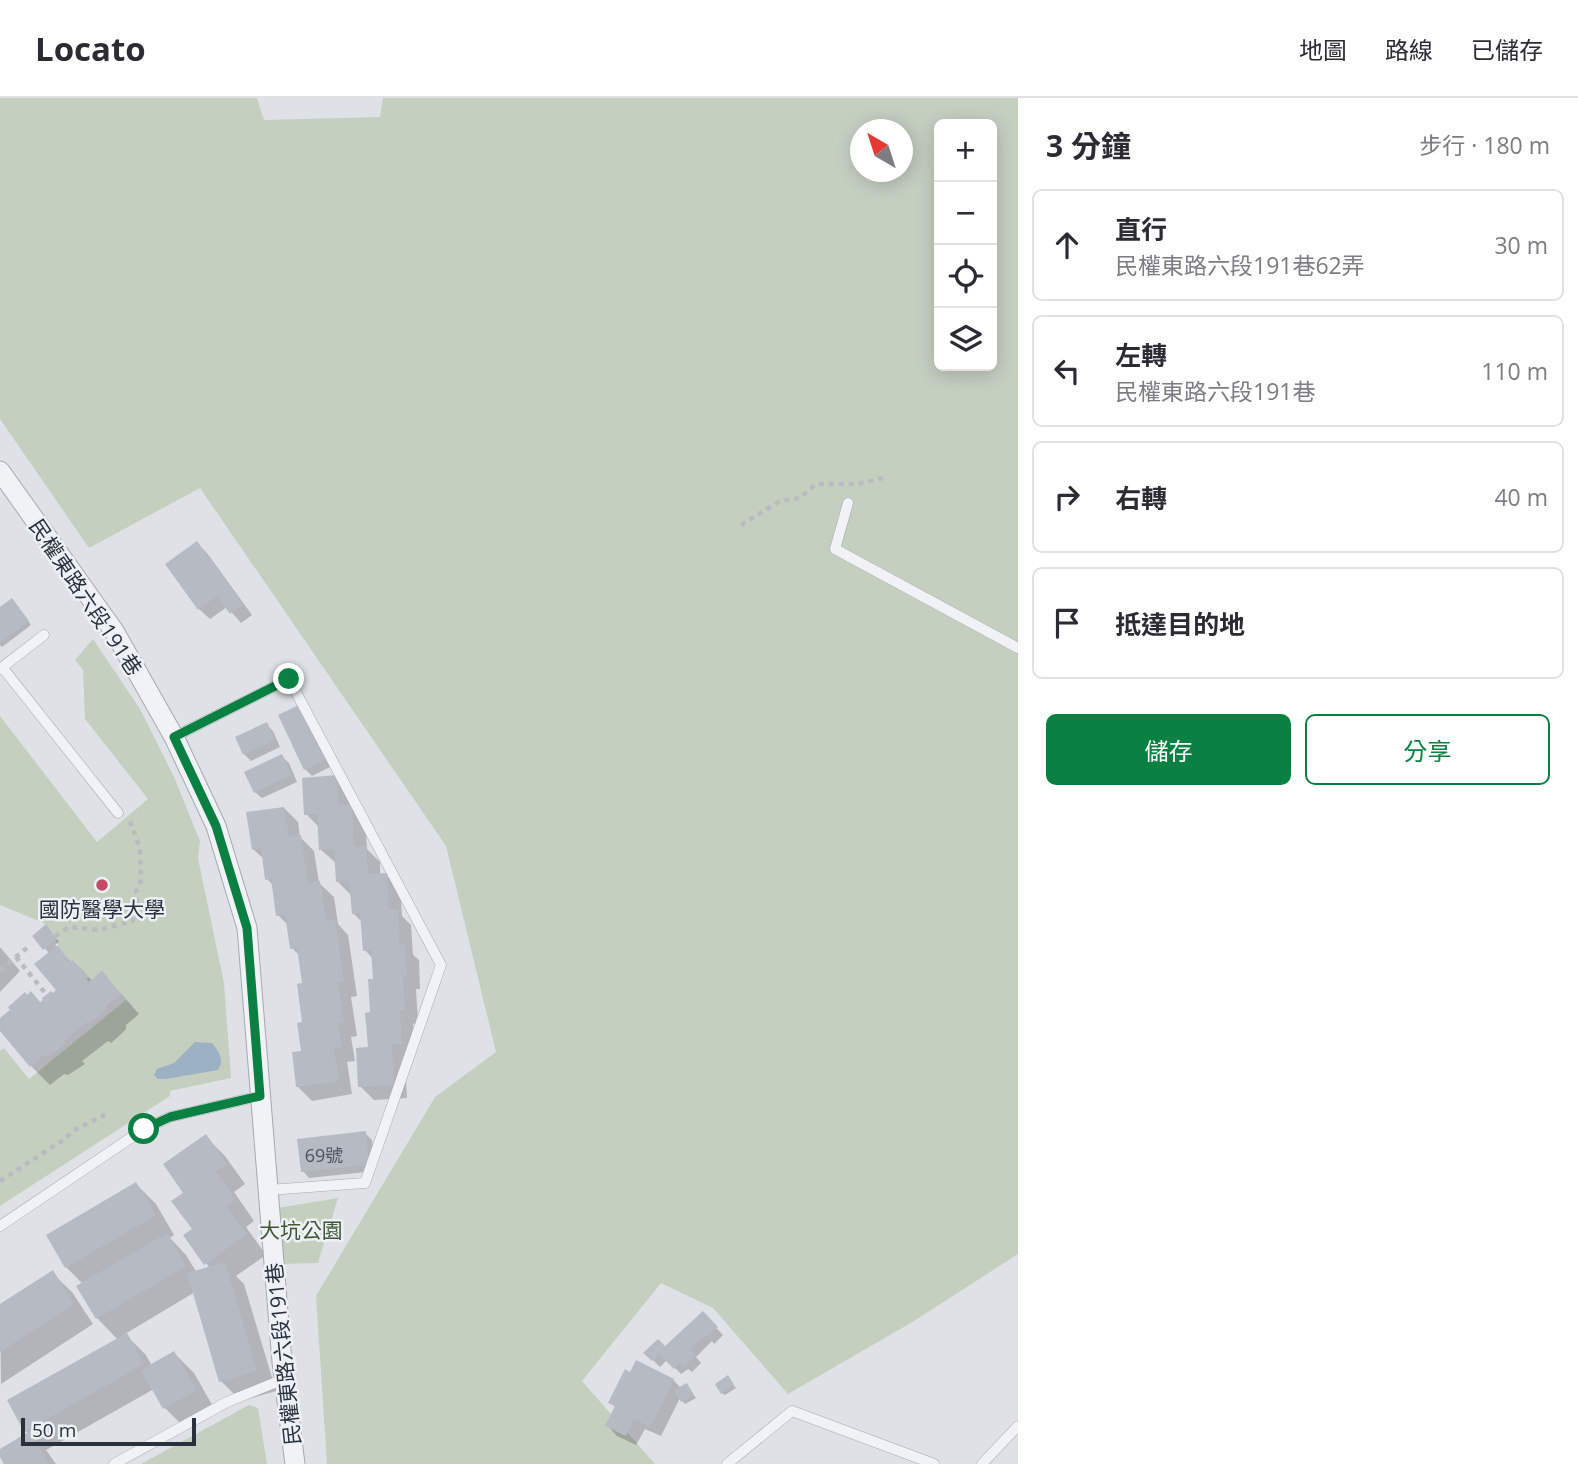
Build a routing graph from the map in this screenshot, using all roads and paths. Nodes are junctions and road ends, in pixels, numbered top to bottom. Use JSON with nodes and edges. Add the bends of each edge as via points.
{"nodes":[{"id":1,"x":0,"y":471,"type":"edge"},
{"id":2,"x":883,"y":478,"type":"dead end"},
{"id":3,"x":848,"y":503,"type":"dead end"},
{"id":4,"x":741,"y":525,"type":"dead end"},
{"id":5,"x":44,"y":635,"type":"dead end"},
{"id":6,"x":1018,"y":648,"type":"edge"},
{"id":7,"x":1,"y":668,"type":"edge"},
{"id":8,"x":174,"y":737,"type":"junction"},
{"id":9,"x":118,"y":813,"type":"joint"},
{"id":10,"x":55,"y":936,"type":"dead end"},
{"id":11,"x":27,"y":948,"type":"dead end"},
{"id":12,"x":16,"y":957,"type":"junction"},
{"id":13,"x":0,"y":970,"type":"edge"},
{"id":14,"x":47,"y":994,"type":"dead end"},
{"id":15,"x":260,"y":1096,"type":"junction"},
{"id":16,"x":108,"y":1113,"type":"dead end"},
{"id":17,"x":0,"y":1181,"type":"edge"},
{"id":18,"x":268,"y":1190,"type":"junction"},
{"id":19,"x":0,"y":1226,"type":"edge"},
{"id":20,"x":284,"y":1379,"type":"junction"},
{"id":21,"x":1018,"y":1426,"type":"edge"},
{"id":22,"x":114,"y":1464,"type":"edge"},
{"id":23,"x":295,"y":1464,"type":"edge"},
{"id":24,"x":727,"y":1464,"type":"edge"},
{"id":25,"x":934,"y":1464,"type":"edge"},
{"id":26,"x":982,"y":1464,"type":"edge"}],
"edges":[{"from":1,"to":8,"type":"street","name":"民權東路六段191巷","via":[[114,631]]},
{"from":2,"to":4,"type":"path","via":[[857,484],[816,484],[800,498],[780,501]]},
{"from":3,"to":6,"type":"lane","via":[[835,549]]},
{"from":5,"to":7,"type":"lane"},
{"from":7,"to":9,"type":"lane"},
{"from":8,"to":15,"type":"street","name":"民權東路六段191巷","via":[[216,826],[247,928]]},
{"from":8,"to":18,"type":"lane","via":[[289,679],[441,965],[365,1183]]},
{"from":9,"to":10,"type":"path","via":[[133,825],[140,849],[137,913],[122,924],[99,930],[69,927]]},
{"from":11,"to":12,"type":"path"},
{"from":12,"to":13,"type":"path"},
{"from":12,"to":14,"type":"path"},
{"from":15,"to":18,"type":"street","name":"民權東路六段191巷"},
{"from":15,"to":19,"type":"lane","via":[[170,1117],[144,1129]]},
{"from":16,"to":17,"type":"path"},
{"from":18,"to":20,"type":"street","name":"民權東路六段191巷"},
{"from":20,"to":22,"type":"lane","via":[[227,1402]]},
{"from":20,"to":23,"type":"street","name":"民權東路六段191巷"},
{"from":21,"to":26,"type":"lane"},
{"from":24,"to":25,"type":"lane","via":[[792,1411]]}]}
